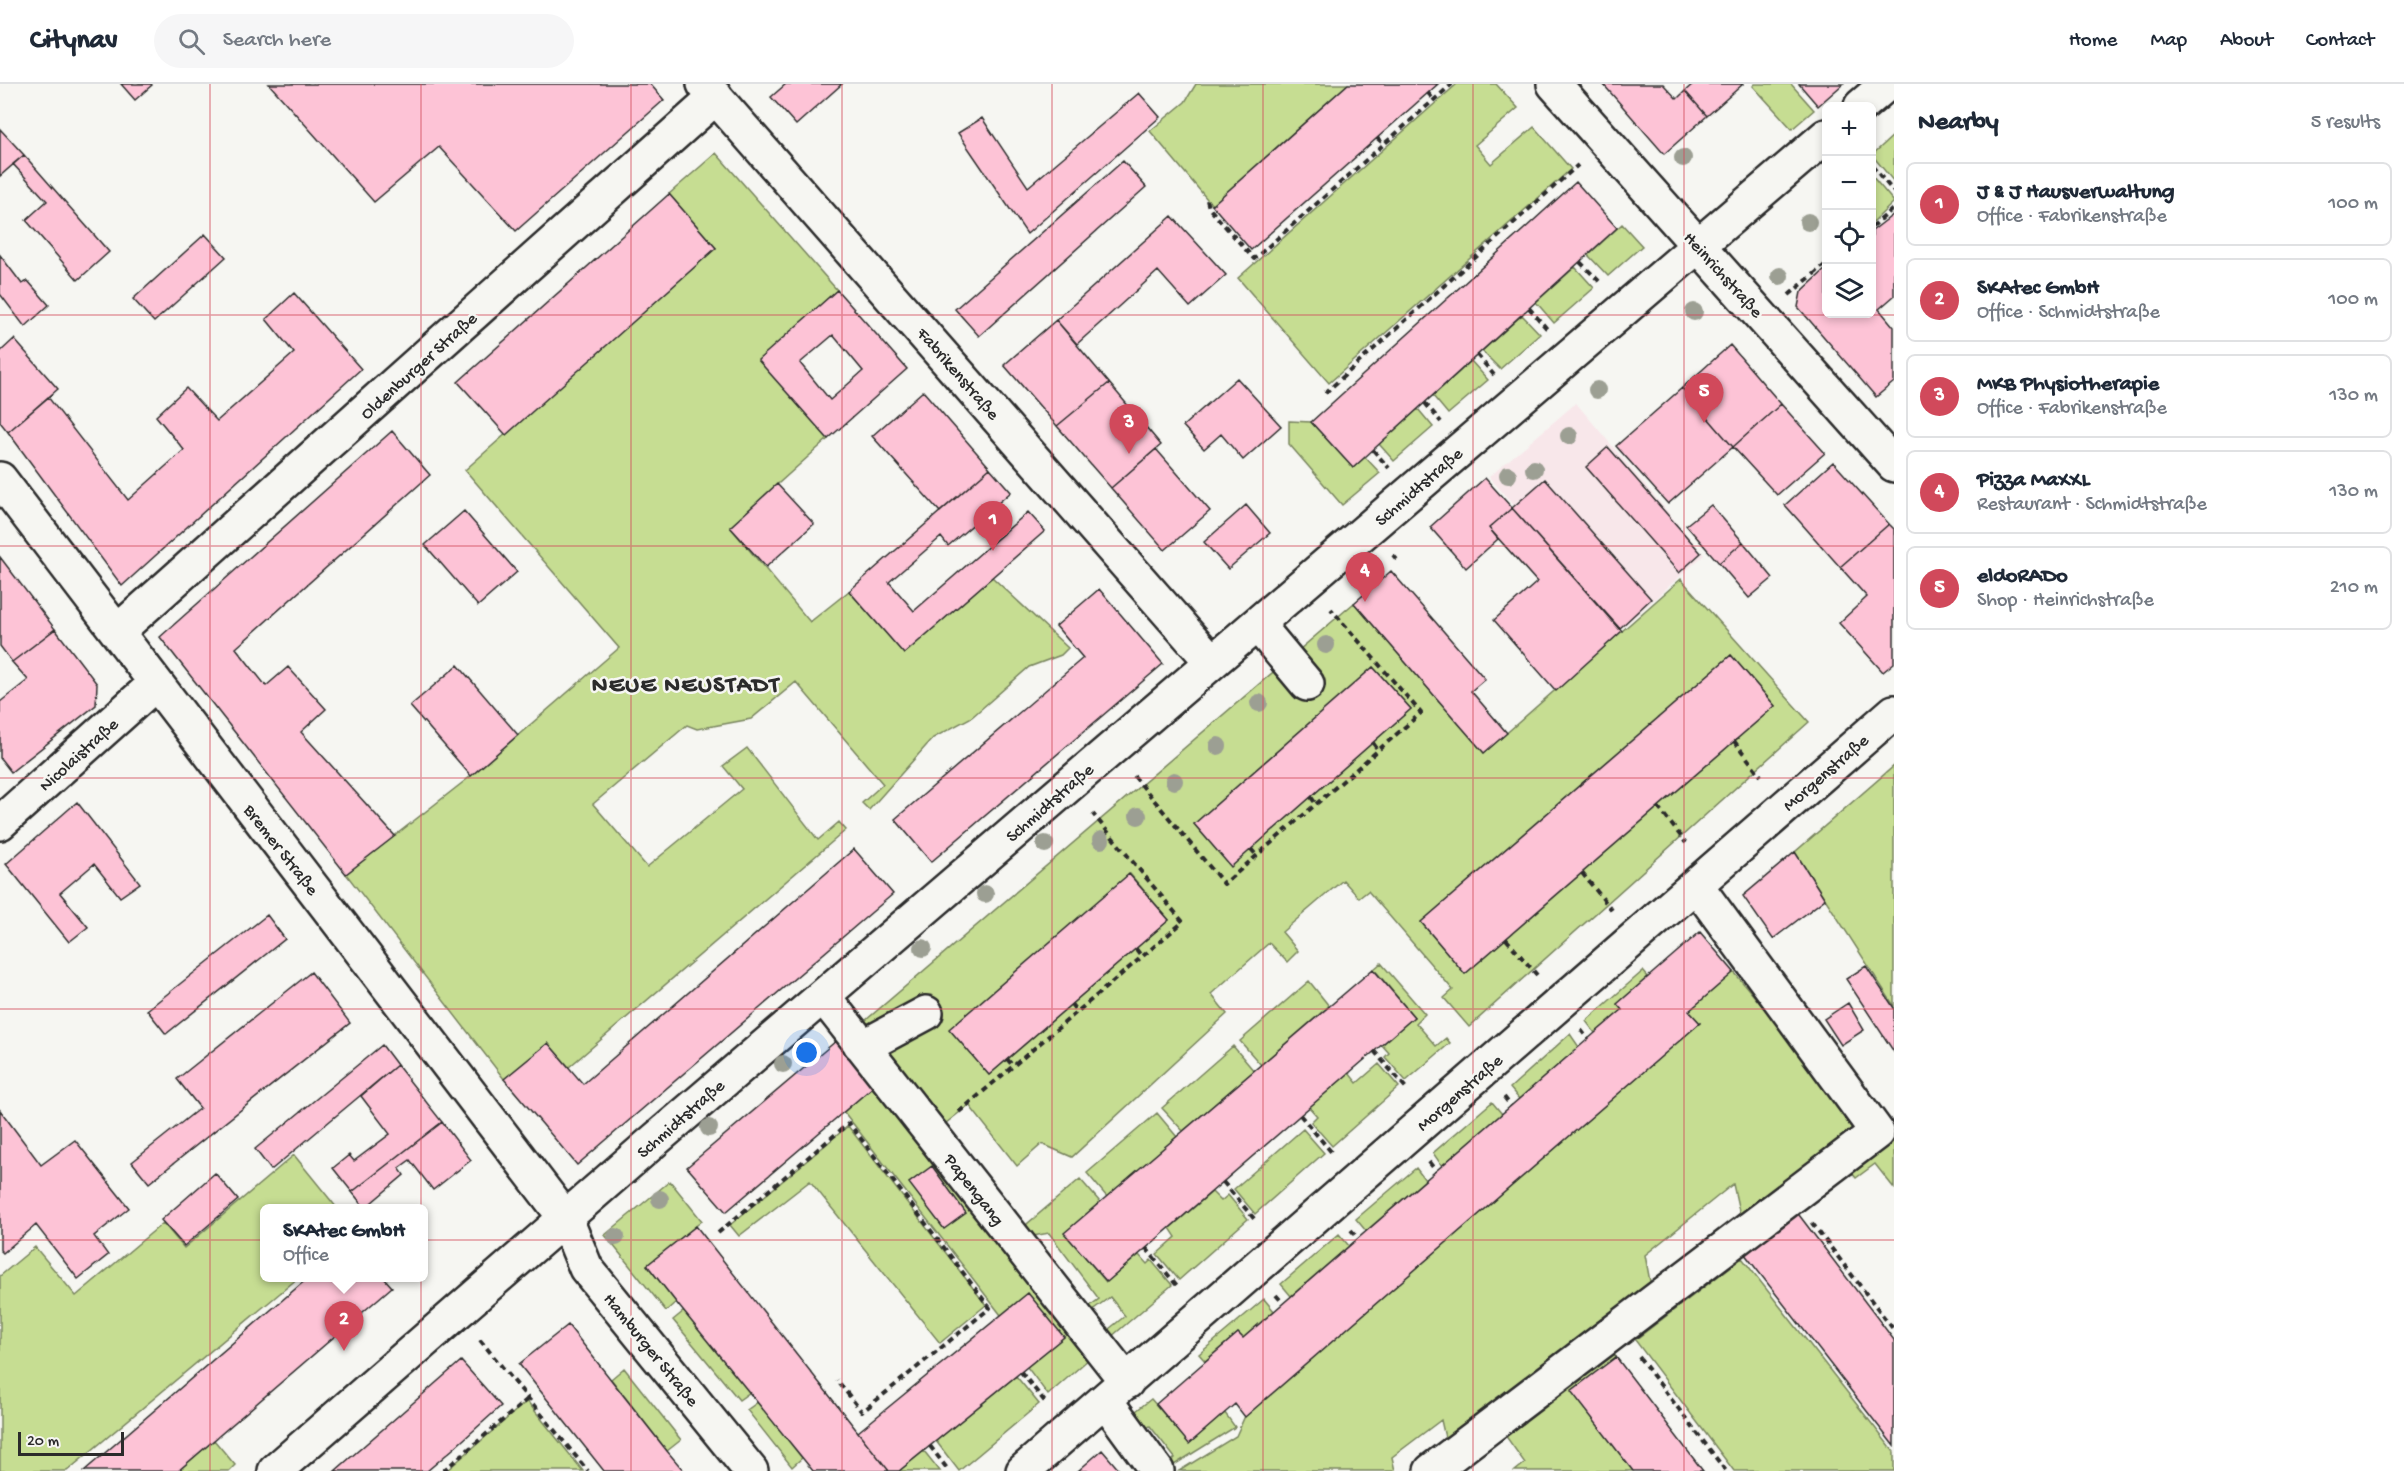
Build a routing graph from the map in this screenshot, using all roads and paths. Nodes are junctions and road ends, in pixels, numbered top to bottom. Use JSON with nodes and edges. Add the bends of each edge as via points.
{"nodes":[{"id":1,"x":1452,"y":84,"type":"edge"},
{"id":2,"x":1554,"y":84,"type":"edge"},
{"id":3,"x":1887,"y":84,"type":"edge"},
{"id":4,"x":710,"y":90,"type":"edge"},
{"id":5,"x":1428,"y":93,"type":"dead end"},
{"id":6,"x":1434,"y":100,"type":"junction"},
{"id":7,"x":1866,"y":102,"type":"edge"},
{"id":8,"x":1377,"y":138,"type":"dead end"},
{"id":9,"x":1822,"y":140,"type":"edge"},
{"id":10,"x":1384,"y":144,"type":"junction"},
{"id":11,"x":1578,"y":165,"type":"dead end"},
{"id":12,"x":1876,"y":171,"type":"edge"},
{"id":13,"x":1324,"y":185,"type":"dead end"},
{"id":14,"x":1330,"y":192,"type":"junction"},
{"id":15,"x":1894,"y":192,"type":"edge"},
{"id":16,"x":1207,"y":200,"type":"dead end"},
{"id":17,"x":1894,"y":208,"type":"edge"},
{"id":18,"x":1876,"y":224,"type":"edge"},
{"id":19,"x":1272,"y":231,"type":"dead end"},
{"id":20,"x":1278,"y":238,"type":"junction"},
{"id":21,"x":1698,"y":246,"type":"junction"},
{"id":22,"x":1580,"y":262,"type":"dead end"},
{"id":23,"x":1822,"y":268,"type":"edge"},
{"id":24,"x":1596,"y":277,"type":"dead end"},
{"id":25,"x":1787,"y":297,"type":"dead end"},
{"id":26,"x":1529,"y":308,"type":"dead end"},
{"id":27,"x":1542,"y":324,"type":"dead end"},
{"id":28,"x":1477,"y":356,"type":"dead end"},
{"id":29,"x":1489,"y":369,"type":"dead end"},
{"id":30,"x":1325,"y":393,"type":"dead end"},
{"id":31,"x":1425,"y":403,"type":"dead end"},
{"id":32,"x":1436,"y":416,"type":"dead end"},
{"id":33,"x":1373,"y":450,"type":"dead end"},
{"id":34,"x":1383,"y":461,"type":"dead end"},
{"id":35,"x":1894,"y":465,"type":"edge"},
{"id":36,"x":0,"y":479,"type":"edge"},
{"id":37,"x":1393,"y":555,"type":"dead end"},
{"id":38,"x":1398,"y":561,"type":"dead end"},
{"id":39,"x":1331,"y":609,"type":"dead end"},
{"id":40,"x":1257,"y":624,"type":"junction"},
{"id":41,"x":118,"y":631,"type":"junction"},
{"id":42,"x":1212,"y":662,"type":"junction"},
{"id":43,"x":155,"y":684,"type":"junction"},
{"id":44,"x":1307,"y":684,"type":"dead end"},
{"id":45,"x":1894,"y":712,"type":"edge"},
{"id":46,"x":1734,"y":741,"type":"dead end"},
{"id":47,"x":1373,"y":743,"type":"dead end"},
{"id":48,"x":1378,"y":750,"type":"junction"},
{"id":49,"x":1134,"y":776,"type":"dead end"},
{"id":50,"x":1761,"y":776,"type":"dead end"},
{"id":51,"x":1311,"y":797,"type":"dead end"},
{"id":52,"x":1316,"y":804,"type":"junction"},
{"id":53,"x":1658,"y":807,"type":"dead end"},
{"id":54,"x":1093,"y":814,"type":"dead end"},
{"id":55,"x":0,"y":823,"type":"edge"},
{"id":56,"x":1686,"y":843,"type":"dead end"},
{"id":57,"x":1251,"y":849,"type":"dead end"},
{"id":58,"x":1257,"y":856,"type":"junction"},
{"id":59,"x":1582,"y":873,"type":"dead end"},
{"id":60,"x":1696,"y":885,"type":"junction"},
{"id":61,"x":1612,"y":910,"type":"dead end"},
{"id":62,"x":1506,"y":939,"type":"dead end"},
{"id":63,"x":1136,"y":949,"type":"dead end"},
{"id":64,"x":1142,"y":957,"type":"junction"},
{"id":65,"x":1537,"y":975,"type":"dead end"},
{"id":66,"x":823,"y":996,"type":"junction"},
{"id":67,"x":1071,"y":1004,"type":"dead end"},
{"id":68,"x":1077,"y":1012,"type":"junction"},
{"id":69,"x":926,"y":1013,"type":"dead end"},
{"id":70,"x":860,"y":1044,"type":"junction"},
{"id":71,"x":1374,"y":1051,"type":"dead end"},
{"id":72,"x":1007,"y":1059,"type":"dead end"},
{"id":73,"x":1013,"y":1066,"type":"junction"},
{"id":74,"x":1406,"y":1088,"type":"dead end"},
{"id":75,"x":1300,"y":1115,"type":"dead end"},
{"id":76,"x":933,"y":1135,"type":"junction"},
{"id":77,"x":1332,"y":1154,"type":"dead end"},
{"id":78,"x":1223,"y":1182,"type":"dead end"},
{"id":79,"x":1792,"y":1197,"type":"junction"},
{"id":80,"x":566,"y":1219,"type":"junction"},
{"id":81,"x":1256,"y":1221,"type":"dead end"},
{"id":82,"x":718,"y":1233,"type":"dead end"},
{"id":83,"x":1146,"y":1248,"type":"dead end"},
{"id":84,"x":1179,"y":1288,"type":"dead end"},
{"id":85,"x":1617,"y":1329,"type":"junction"},
{"id":86,"x":1894,"y":1330,"type":"edge"},
{"id":87,"x":479,"y":1339,"type":"dead end"},
{"id":88,"x":1021,"y":1372,"type":"dead end"},
{"id":89,"x":837,"y":1380,"type":"dead end"},
{"id":90,"x":1116,"y":1391,"type":"junction"},
{"id":91,"x":530,"y":1397,"type":"junction"},
{"id":92,"x":1046,"y":1403,"type":"dead end"},
{"id":93,"x":930,"y":1446,"type":"dead end"},
{"id":94,"x":275,"y":1471,"type":"edge"},
{"id":95,"x":442,"y":1471,"type":"edge"},
{"id":96,"x":588,"y":1471,"type":"edge"},
{"id":97,"x":751,"y":1471,"type":"edge"},
{"id":98,"x":950,"y":1471,"type":"edge"},
{"id":99,"x":1023,"y":1471,"type":"edge"},
{"id":100,"x":1157,"y":1471,"type":"edge"},
{"id":101,"x":1431,"y":1471,"type":"edge"},
{"id":102,"x":1726,"y":1471,"type":"edge"}],
"edges":[{"from":1,"to":6,"type":"path"},
{"from":2,"to":21,"type":"street","name":"Heinrichstraße"},
{"from":3,"to":7,"type":"street"},
{"from":4,"to":41,"type":"street","name":"Oldenburger Straße"},
{"from":4,"to":42,"type":"street","name":"Fabrikenstraße"},
{"from":5,"to":6,"type":"path"},
{"from":6,"to":10,"type":"path"},
{"from":8,"to":10,"type":"path"},
{"from":9,"to":21,"type":"street","name":"Schmidtstraße"},
{"from":10,"to":14,"type":"path"},
{"from":11,"to":30,"type":"path"},
{"from":12,"to":15,"type":"path"},
{"from":13,"to":14,"type":"path"},
{"from":14,"to":20,"type":"path"},
{"from":16,"to":20,"type":"path","via":[[1209,208],[1254,259]]},
{"from":17,"to":18,"type":"path"},
{"from":19,"to":20,"type":"path"},
{"from":21,"to":35,"type":"street","name":"Heinrichstraße"},
{"from":21,"to":40,"type":"street","name":"Schmidtstraße"},
{"from":22,"to":24,"type":"path"},
{"from":23,"to":25,"type":"path"},
{"from":26,"to":27,"type":"path"},
{"from":28,"to":29,"type":"path"},
{"from":31,"to":32,"type":"path"},
{"from":33,"to":34,"type":"path"},
{"from":36,"to":41,"type":"street","name":"Bremer Straße"},
{"from":37,"to":38,"type":"path"},
{"from":39,"to":48,"type":"path","via":[[1421,713]]},
{"from":40,"to":42,"type":"street","name":"Schmidtstraße"},
{"from":40,"to":44,"type":"street"},
{"from":41,"to":43,"type":"street","name":"Bremer Straße"},
{"from":42,"to":66,"type":"street","name":"Schmidtstraße"},
{"from":43,"to":55,"type":"street","name":"Nicolaistraße"},
{"from":43,"to":80,"type":"street","name":"Bremer Straße"},
{"from":45,"to":60,"type":"street","name":"Morgenstraße"},
{"from":46,"to":50,"type":"path"},
{"from":47,"to":48,"type":"path"},
{"from":48,"to":52,"type":"path"},
{"from":49,"to":58,"type":"path","via":[[1224,884]]},
{"from":51,"to":52,"type":"path"},
{"from":52,"to":58,"type":"path"},
{"from":53,"to":56,"type":"path"},
{"from":54,"to":64,"type":"path","via":[[1183,922]]},
{"from":57,"to":58,"type":"path"},
{"from":59,"to":61,"type":"path"},
{"from":60,"to":79,"type":"street","via":[[1877,1132]]},
{"from":60,"to":90,"type":"street","name":"Morgenstraße"},
{"from":62,"to":65,"type":"path"},
{"from":63,"to":64,"type":"path"},
{"from":64,"to":68,"type":"path"},
{"from":66,"to":70,"type":"street","name":"Papengang"},
{"from":66,"to":80,"type":"street","name":"Schmidtstraße"},
{"from":67,"to":68,"type":"path"},
{"from":68,"to":73,"type":"path"},
{"from":69,"to":70,"type":"street","via":[[872,1042]]},
{"from":70,"to":76,"type":"street","name":"Papengang"},
{"from":71,"to":74,"type":"path"},
{"from":72,"to":73,"type":"path"},
{"from":73,"to":76,"type":"path"},
{"from":75,"to":77,"type":"path"},
{"from":76,"to":90,"type":"street","name":"Papengang"},
{"from":78,"to":81,"type":"path"},
{"from":79,"to":85,"type":"street"},
{"from":79,"to":86,"type":"path"},
{"from":80,"to":94,"type":"street","name":"Schmidtstraße"},
{"from":80,"to":97,"type":"street","name":"Hamburger Straße","via":[[586,1268]]},
{"from":82,"to":89,"type":"path","via":[[849,1123],[990,1308],[862,1412]]},
{"from":83,"to":84,"type":"path"},
{"from":85,"to":101,"type":"street"},
{"from":85,"to":102,"type":"path"},
{"from":87,"to":91,"type":"path"},
{"from":88,"to":92,"type":"path"},
{"from":90,"to":99,"type":"street","name":"Morgenstraße"},
{"from":90,"to":100,"type":"street","name":"Papengang"},
{"from":91,"to":95,"type":"path"},
{"from":91,"to":96,"type":"path"},
{"from":93,"to":98,"type":"path"}]}
